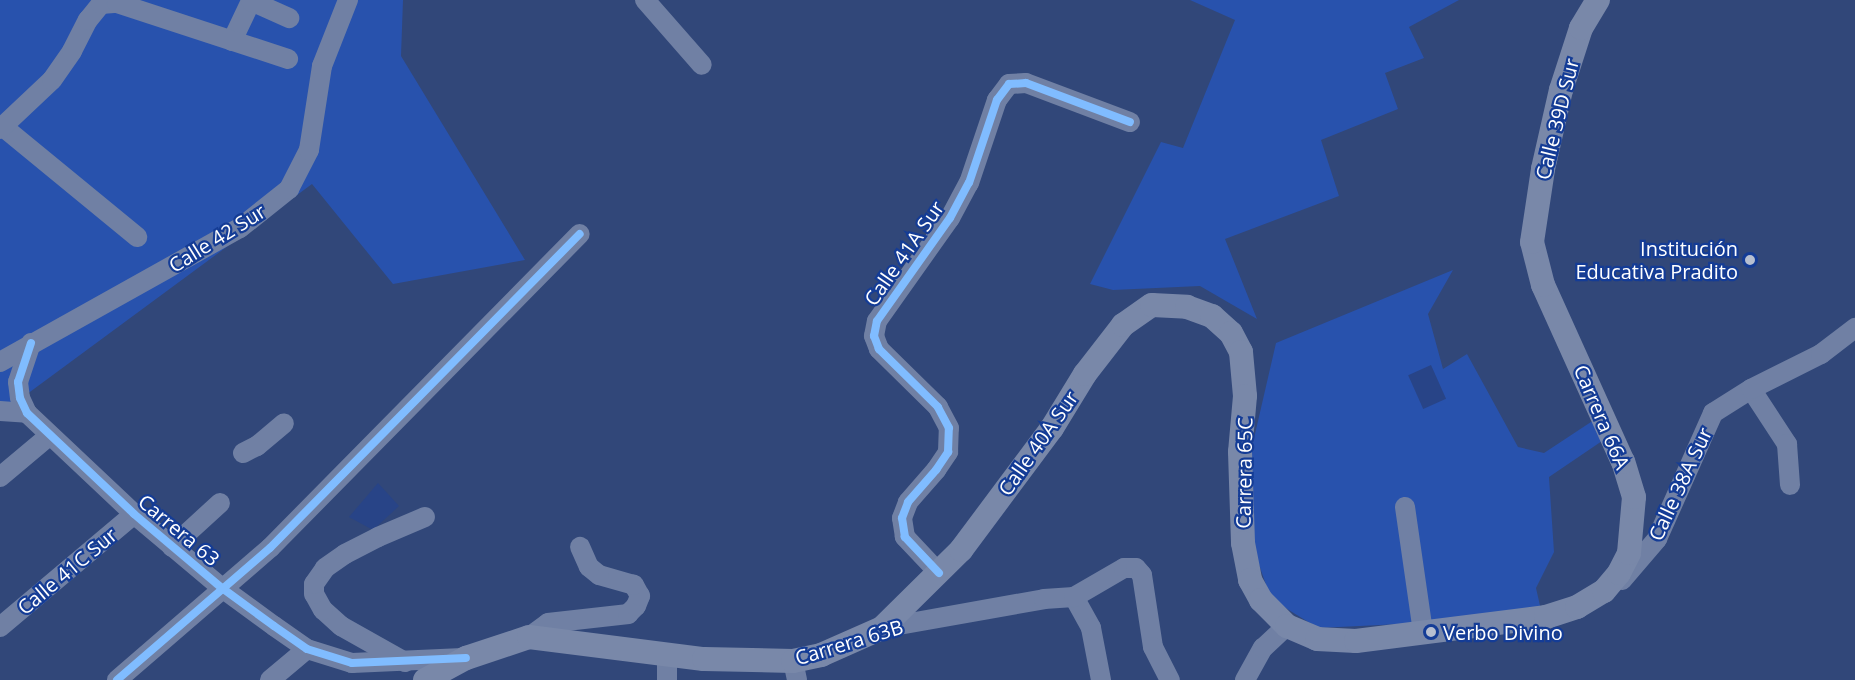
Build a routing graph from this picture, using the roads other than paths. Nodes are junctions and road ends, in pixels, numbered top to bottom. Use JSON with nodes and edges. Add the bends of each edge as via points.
{"nodes":[{"id":1,"x":250,"y":0,"type":"edge"},
{"id":2,"x":348,"y":0,"type":"edge"},
{"id":3,"x":645,"y":0,"type":"edge"},
{"id":4,"x":1598,"y":0,"type":"edge"},
{"id":5,"x":289,"y":18,"type":"dead end"},
{"id":6,"x":232,"y":41,"type":"junction"},
{"id":7,"x":288,"y":59,"type":"dead end"},
{"id":8,"x":702,"y":65,"type":"dead end"},
{"id":9,"x":1130,"y":122,"type":"dead end"},
{"id":10,"x":1,"y":128,"type":"edge"},
{"id":11,"x":580,"y":234,"type":"dead end"},
{"id":12,"x":137,"y":237,"type":"dead end"},
{"id":13,"x":1532,"y":242,"type":"joint"},
{"id":14,"x":1212,"y":316,"type":"joint"},
{"id":15,"x":1855,"y":328,"type":"edge"},
{"id":16,"x":31,"y":343,"type":"junction"},
{"id":17,"x":0,"y":362,"type":"edge"},
{"id":18,"x":1751,"y":389,"type":"junction"},
{"id":19,"x":0,"y":411,"type":"edge"},
{"id":20,"x":27,"y":413,"type":"junction"},
{"id":21,"x":284,"y":423,"type":"dead end"},
{"id":22,"x":49,"y":436,"type":"junction"},
{"id":23,"x":243,"y":453,"type":"dead end"},
{"id":24,"x":0,"y":477,"type":"edge"},
{"id":25,"x":1790,"y":485,"type":"dead end"},
{"id":26,"x":220,"y":503,"type":"dead end"},
{"id":27,"x":1405,"y":507,"type":"dead end"},
{"id":28,"x":134,"y":514,"type":"junction"},
{"id":29,"x":425,"y":518,"type":"dead end"},
{"id":30,"x":172,"y":547,"type":"junction"},
{"id":31,"x":580,"y":547,"type":"dead end"},
{"id":32,"x":939,"y":573,"type":"junction"},
{"id":33,"x":222,"y":588,"type":"junction"},
{"id":34,"x":1604,"y":591,"type":"junction"},
{"id":35,"x":1074,"y":597,"type":"junction"},
{"id":36,"x":1287,"y":626,"type":"junction"},
{"id":37,"x":0,"y":627,"type":"edge"},
{"id":38,"x":882,"y":628,"type":"junction"},
{"id":39,"x":1423,"y":632,"type":"junction"},
{"id":40,"x":529,"y":637,"type":"junction"},
{"id":41,"x":307,"y":649,"type":"junction"},
{"id":42,"x":668,"y":656,"type":"junction"},
{"id":43,"x":466,"y":658,"type":"junction"},
{"id":44,"x":405,"y":662,"type":"junction"},
{"id":45,"x":795,"y":670,"type":"edge"},
{"id":46,"x":117,"y":680,"type":"edge"},
{"id":47,"x":270,"y":680,"type":"edge"},
{"id":48,"x":425,"y":680,"type":"edge"},
{"id":49,"x":667,"y":680,"type":"edge"},
{"id":50,"x":1101,"y":680,"type":"edge"},
{"id":51,"x":1170,"y":680,"type":"edge"},
{"id":52,"x":1245,"y":680,"type":"edge"}],
"edges":[{"from":1,"to":5,"type":"street"},
{"from":1,"to":6,"type":"street"},
{"from":2,"to":16,"type":"street","name":"Calle 42 Sur","via":[[322,66],[309,150],[289,189],[240,228]]},
{"from":3,"to":8,"type":"street"},
{"from":4,"to":13,"type":"main road","name":"Calle 39D Sur","via":[[1581,28],[1561,90],[1542,169]]},
{"from":6,"to":7,"type":"street"},
{"from":6,"to":10,"type":"street","via":[[117,3],[100,4],[52,80]]},
{"from":9,"to":32,"type":"street","name":"Calle 41A Sur","via":[[1026,83],[1008,84],[997,100],[969,183],[950,218],[877,321],[874,336],[879,349],[938,407],[950,428],[948,452],[908,502],[902,518],[905,537]]},
{"from":10,"to":12,"type":"street"},
{"from":11,"to":33,"type":"street","via":[[270,548]]},
{"from":13,"to":34,"type":"main road","name":"Carrera 66A","via":[[1543,285],[1619,451],[1634,497],[1629,553]]},
{"from":14,"to":32,"type":"main road","name":"Calle 40A Sur","via":[[1187,307],[1152,305],[1123,325],[1085,374],[1052,428],[961,550]]},
{"from":14,"to":36,"type":"main road","name":"Carrera 65C","via":[[1231,333],[1241,352],[1245,396],[1240,452],[1243,543],[1250,580],[1261,600]]},
{"from":15,"to":18,"type":"street","name":"Calle 38A Sur","via":[[1821,354]]},
{"from":16,"to":17,"type":"street","name":"Calle 42 Sur"},
{"from":16,"to":20,"type":"street","name":"Carrera 63","via":[[18,382]]},
{"from":18,"to":25,"type":"street","via":[[1787,444]]},
{"from":18,"to":34,"type":"street","name":"Calle 38A Sur","via":[[1713,413],[1657,539],[1619,583]]},
{"from":19,"to":20,"type":"street"},
{"from":20,"to":22,"type":"street","name":"Carrera 63"},
{"from":21,"to":23,"type":"street"},
{"from":22,"to":24,"type":"street"},
{"from":22,"to":28,"type":"street","name":"Carrera 63"},
{"from":26,"to":30,"type":"street"},
{"from":27,"to":39,"type":"street"},
{"from":28,"to":30,"type":"street","name":"Carrera 63"},
{"from":28,"to":37,"type":"street","name":"Calle 41C Sur"},
{"from":29,"to":44,"type":"street","via":[[345,554],[324,568],[314,584],[314,594],[323,610],[341,626]]},
{"from":30,"to":33,"type":"street","name":"Carrera 63"},
{"from":31,"to":40,"type":"street","via":[[589,567],[599,575],[634,585],[640,596],[636,606],[628,614],[548,623]]},
{"from":32,"to":38,"type":"main road","name":"Calle 40A Sur"},
{"from":33,"to":41,"type":"street","name":"Carrera 63"},
{"from":33,"to":46,"type":"street"},
{"from":34,"to":39,"type":"main road","name":"Calle 38A Sur","via":[[1577,607],[1546,617]]},
{"from":35,"to":38,"type":"street","name":"Carrera 63B"},
{"from":35,"to":50,"type":"street","via":[[1091,628]]},
{"from":35,"to":51,"type":"street","via":[[1124,568],[1136,568],[1142,575],[1153,647]]},
{"from":36,"to":39,"type":"main road","name":"Calle 38A Sur","via":[[1335,642]]},
{"from":36,"to":52,"type":"street","via":[[1263,648]]},
{"from":38,"to":45,"type":"main road","name":"Carrera 63B"},
{"from":40,"to":42,"type":"main road","name":"Carrera 63B"},
{"from":40,"to":43,"type":"main road","name":"Carrera 63B"},
{"from":41,"to":44,"type":"street","name":"Carrera 63","via":[[352,663]]},
{"from":41,"to":47,"type":"street"},
{"from":42,"to":45,"type":"main road","name":"Carrera 63B"},
{"from":42,"to":49,"type":"street"},
{"from":43,"to":44,"type":"street","name":"Carrera 63"},
{"from":43,"to":48,"type":"main road","name":"Carrera 63B"}]}
